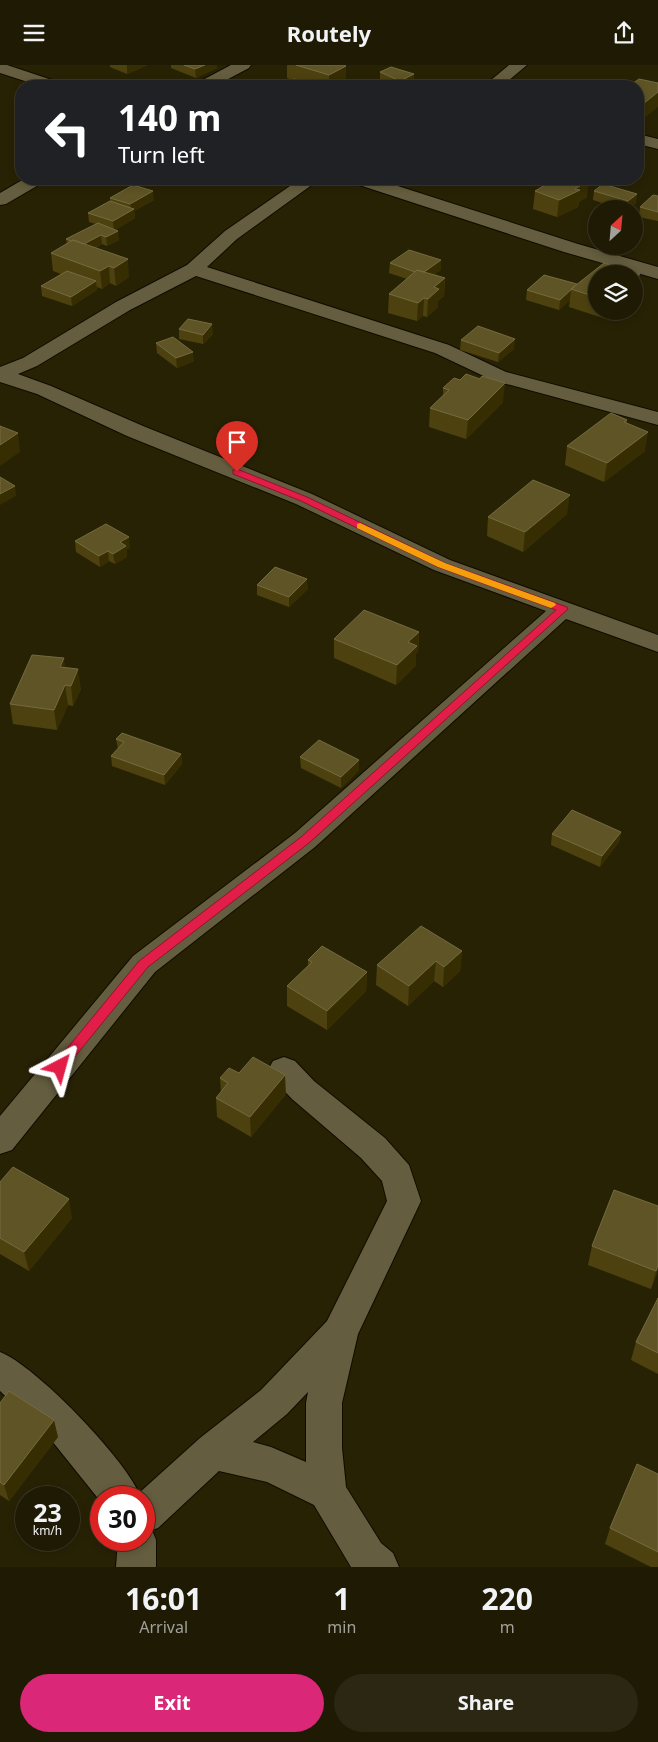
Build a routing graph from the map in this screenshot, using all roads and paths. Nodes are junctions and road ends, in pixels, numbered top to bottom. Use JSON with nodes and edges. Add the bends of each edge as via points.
{"nodes":[{"id":1,"x":244,"y":65,"type":"edge"},
{"id":2,"x":519,"y":65,"type":"edge"},
{"id":3,"x":0,"y":68,"type":"edge"},
{"id":4,"x":37,"y":80,"type":"edge"},
{"id":5,"x":215,"y":80,"type":"edge"},
{"id":6,"x":500,"y":80,"type":"edge"},
{"id":7,"x":644,"y":140,"type":"edge"},
{"id":8,"x":658,"y":144,"type":"edge"},
{"id":9,"x":26,"y":185,"type":"edge"},
{"id":10,"x":302,"y":185,"type":"edge"},
{"id":11,"x":377,"y":185,"type":"edge"},
{"id":12,"x":0,"y":200,"type":"edge"},
{"id":13,"x":194,"y":269,"type":"junction"},
{"id":14,"x":658,"y":273,"type":"edge"},
{"id":15,"x":0,"y":374,"type":"edge"},
{"id":16,"x":658,"y":419,"type":"edge"},
{"id":17,"x":563,"y":609,"type":"junction"},
{"id":18,"x":658,"y":644,"type":"edge"},
{"id":19,"x":284,"y":1070,"type":"dead end"},
{"id":20,"x":0,"y":1140,"type":"edge"},
{"id":21,"x":340,"y":1333,"type":"junction"},
{"id":22,"x":0,"y":1369,"type":"edge"},
{"id":23,"x":213,"y":1451,"type":"junction"},
{"id":24,"x":113,"y":1486,"type":"edge"},
{"id":25,"x":328,"y":1492,"type":"junction"},
{"id":26,"x":155,"y":1504,"type":"edge"},
{"id":27,"x":137,"y":1551,"type":"edge"},
{"id":28,"x":136,"y":1567,"type":"edge"},
{"id":29,"x":379,"y":1567,"type":"edge"}],
"edges":[{"from":1,"to":5,"type":"street"},
{"from":2,"to":6,"type":"street"},
{"from":3,"to":4,"type":"street"},
{"from":7,"to":8,"type":"street"},
{"from":9,"to":12,"type":"street"},
{"from":10,"to":13,"type":"street","via":[[232,235]]},
{"from":11,"to":14,"type":"street"},
{"from":13,"to":15,"type":"street","via":[[123,306],[30,362]]},
{"from":13,"to":16,"type":"street","via":[[442,349],[499,377]]},
{"from":15,"to":17,"type":"street","via":[[304,499],[442,565]]},
{"from":17,"to":18,"type":"street"},
{"from":17,"to":20,"type":"street","via":[[305,840],[144,964]]},
{"from":19,"to":21,"type":"street","via":[[373,1149],[397,1175],[404,1201]]},
{"from":21,"to":23,"type":"street","via":[[274,1402]]},
{"from":21,"to":25,"type":"street","via":[[324,1403],[323,1448]]},
{"from":22,"to":24,"type":"street","via":[[25,1388]]},
{"from":23,"to":25,"type":"street","via":[[271,1465]]},
{"from":23,"to":26,"type":"street"},
{"from":25,"to":29,"type":"street","via":[[367,1557]]},
{"from":27,"to":28,"type":"street"}]}
